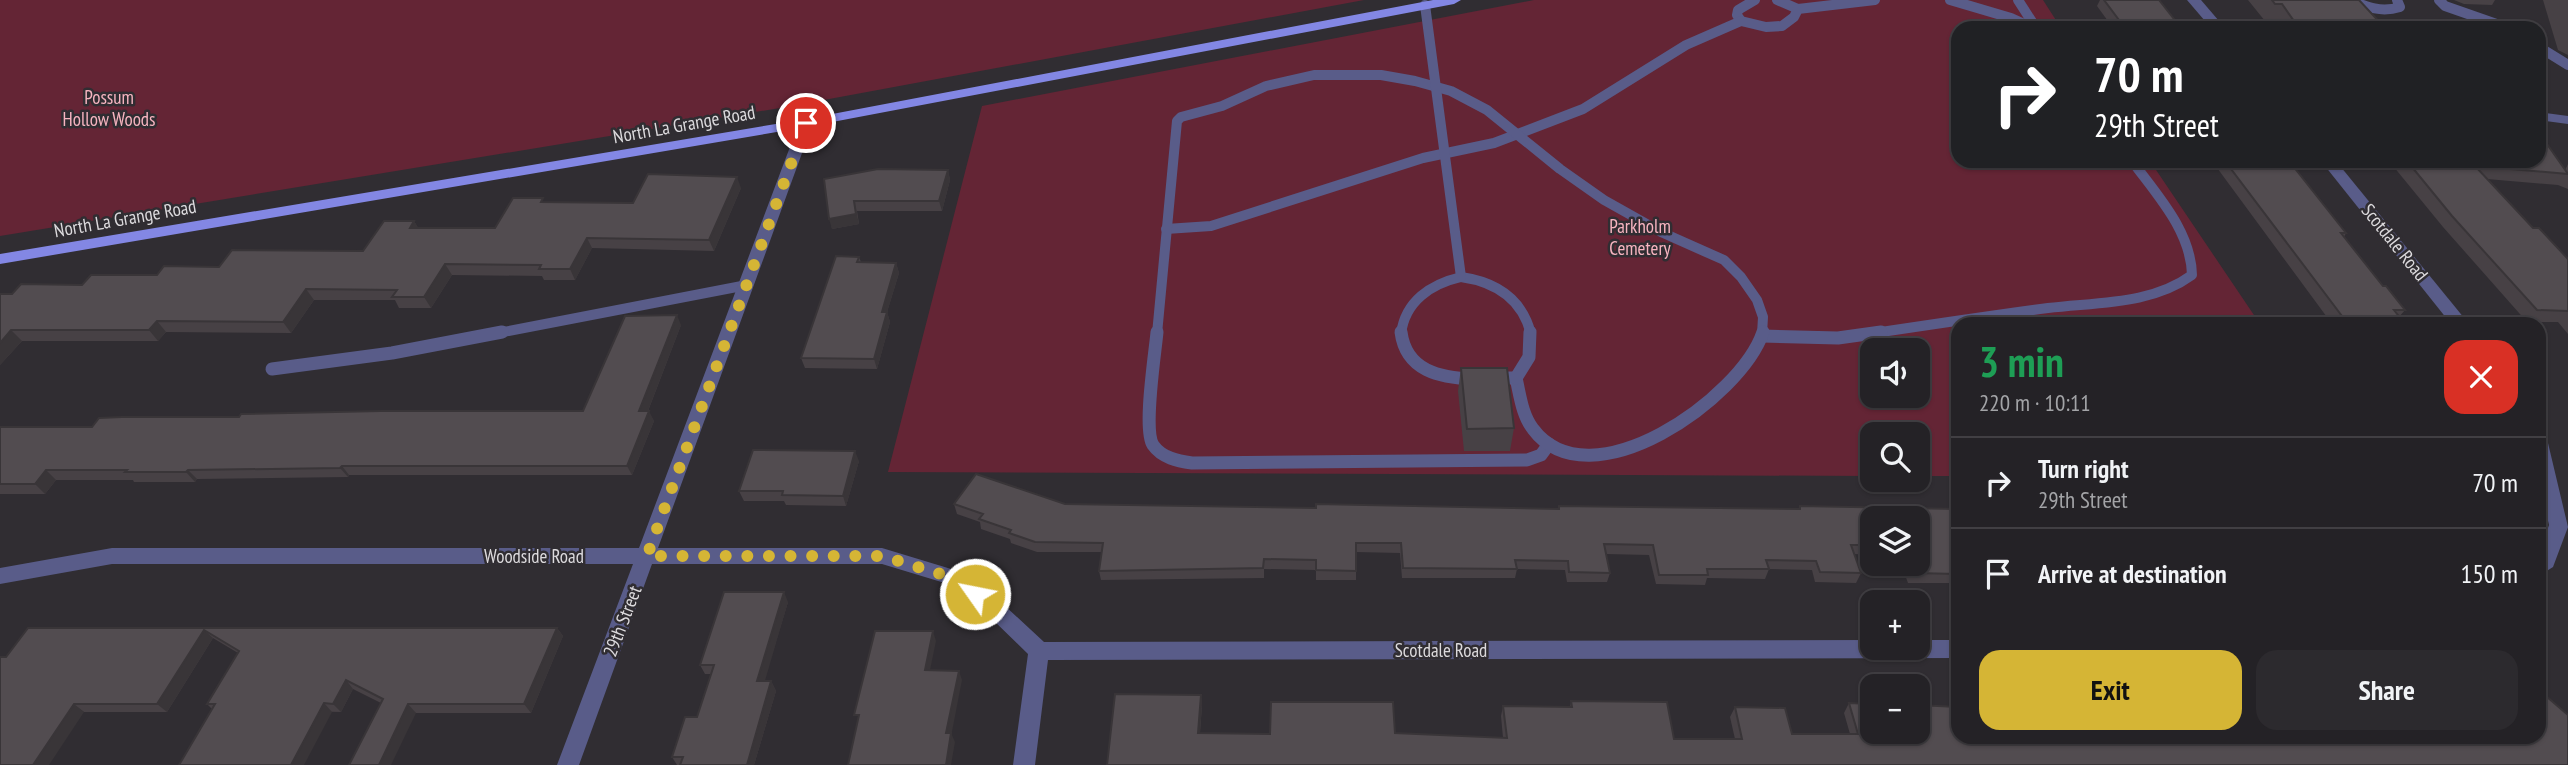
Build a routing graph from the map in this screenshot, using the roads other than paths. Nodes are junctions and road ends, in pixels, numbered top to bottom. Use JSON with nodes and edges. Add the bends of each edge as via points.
{"nodes":[{"id":1,"x":1454,"y":0,"type":"edge"},
{"id":2,"x":1755,"y":0,"type":"edge"},
{"id":3,"x":1777,"y":0,"type":"edge"},
{"id":4,"x":1875,"y":0,"type":"edge"},
{"id":5,"x":1951,"y":0,"type":"edge"},
{"id":6,"x":2018,"y":0,"type":"edge"},
{"id":7,"x":2194,"y":0,"type":"edge"},
{"id":8,"x":2350,"y":0,"type":"edge"},
{"id":9,"x":2397,"y":0,"type":"edge"},
{"id":10,"x":2442,"y":3,"type":"edge"},
{"id":11,"x":1425,"y":5,"type":"junction"},
{"id":12,"x":1798,"y":9,"type":"junction"},
{"id":13,"x":1741,"y":21,"type":"junction"},
{"id":14,"x":2018,"y":21,"type":"edge"},
{"id":15,"x":2030,"y":21,"type":"edge"},
{"id":16,"x":2212,"y":21,"type":"edge"},
{"id":17,"x":2490,"y":21,"type":"edge"},
{"id":18,"x":2546,"y":51,"type":"edge"},
{"id":19,"x":2568,"y":65,"type":"edge"},
{"id":20,"x":1436,"y":86,"type":"junction"},
{"id":21,"x":2546,"y":117,"type":"edge"},
{"id":22,"x":2568,"y":120,"type":"edge"},
{"id":23,"x":806,"y":123,"type":"junction"},
{"id":24,"x":1518,"y":134,"type":"junction"},
{"id":25,"x":1445,"y":155,"type":"junction"},
{"id":26,"x":2137,"y":168,"type":"edge"},
{"id":27,"x":2334,"y":168,"type":"edge"},
{"id":28,"x":1166,"y":229,"type":"junction"},
{"id":29,"x":0,"y":259,"type":"edge"},
{"id":30,"x":1461,"y":277,"type":"junction"},
{"id":31,"x":747,"y":285,"type":"junction"},
{"id":32,"x":1990,"y":317,"type":"edge"},
{"id":33,"x":2455,"y":317,"type":"edge"},
{"id":34,"x":1951,"y":323,"type":"edge"},
{"id":35,"x":1762,"y":336,"type":"junction"},
{"id":36,"x":272,"y":369,"type":"dead end"},
{"id":37,"x":1516,"y":378,"type":"junction"},
{"id":38,"x":1549,"y":444,"type":"junction"},
{"id":39,"x":2546,"y":466,"type":"edge"},
{"id":40,"x":2564,"y":526,"type":"edge"},
{"id":41,"x":647,"y":556,"type":"junction"},
{"id":42,"x":2546,"y":561,"type":"edge"},
{"id":43,"x":0,"y":576,"type":"edge"},
{"id":44,"x":1951,"y":649,"type":"edge"},
{"id":45,"x":1039,"y":651,"type":"junction"},
{"id":46,"x":568,"y":765,"type":"edge"},
{"id":47,"x":1024,"y":765,"type":"edge"}],
"edges":[{"from":1,"to":11,"type":"main road","name":"North La Grange Road"},
{"from":2,"to":13,"type":"lane","via":[[1738,10]]},
{"from":3,"to":12,"type":"lane"},
{"from":4,"to":12,"type":"lane"},
{"from":5,"to":14,"type":"lane"},
{"from":6,"to":15,"type":"lane"},
{"from":7,"to":16,"type":"street"},
{"from":8,"to":9,"type":"lane","via":[[2389,12],[2400,7]]},
{"from":10,"to":17,"type":"lane"},
{"from":11,"to":20,"type":"lane"},
{"from":11,"to":23,"type":"main road","name":"North La Grange Road"},
{"from":12,"to":13,"type":"lane","via":[[1796,17],[1782,26],[1756,27]]},
{"from":13,"to":24,"type":"lane","via":[[1686,45],[1583,109]]},
{"from":18,"to":19,"type":"lane"},
{"from":20,"to":24,"type":"lane","via":[[1483,107]]},
{"from":20,"to":25,"type":"lane"},
{"from":20,"to":28,"type":"lane","via":[[1377,75],[1321,75],[1269,85],[1223,106],[1181,117],[1175,126]]},
{"from":21,"to":22,"type":"street"},
{"from":23,"to":29,"type":"main road","name":"North La Grange Road"},
{"from":23,"to":31,"type":"street","name":"29th Street"},
{"from":24,"to":25,"type":"lane"},
{"from":24,"to":35,"type":"lane","via":[[1599,197],[1729,264],[1742,277],[1764,316]]},
{"from":25,"to":28,"type":"lane","via":[[1423,158],[1211,226]]},
{"from":25,"to":30,"type":"lane"},
{"from":26,"to":32,"type":"lane","via":[[2183,237],[2194,264],[2192,275],[2174,288],[2128,300]]},
{"from":27,"to":33,"type":"street","name":"Scotdale Road"},
{"from":28,"to":38,"type":"lane","via":[[1148,433],[1160,455],[1192,463],[1527,460],[1541,455]]},
{"from":30,"to":37,"type":"lane","via":[[1479,279],[1504,291],[1523,313],[1532,350],[1528,367]]},
{"from":30,"to":37,"type":"lane","via":[[1435,284],[1413,302],[1402,332],[1408,355],[1423,370],[1458,379]]},
{"from":31,"to":36,"type":"lane","via":[[392,353]]},
{"from":31,"to":41,"type":"street","name":"29th Street"},
{"from":34,"to":35,"type":"lane","via":[[1862,336]]},
{"from":35,"to":38,"type":"lane","via":[[1729,385],[1702,409],[1638,446],[1588,455]]},
{"from":37,"to":38,"type":"lane","via":[[1534,432]]},
{"from":39,"to":40,"type":"street"},
{"from":40,"to":42,"type":"street"},
{"from":41,"to":43,"type":"street","name":"Woodside Road","via":[[112,556]]},
{"from":41,"to":45,"type":"street","name":"Woodside Road","via":[[882,556],[954,578]]},
{"from":41,"to":46,"type":"street","name":"29th Street"},
{"from":44,"to":45,"type":"street","name":"Scotdale Road"},
{"from":45,"to":47,"type":"street"}]}
